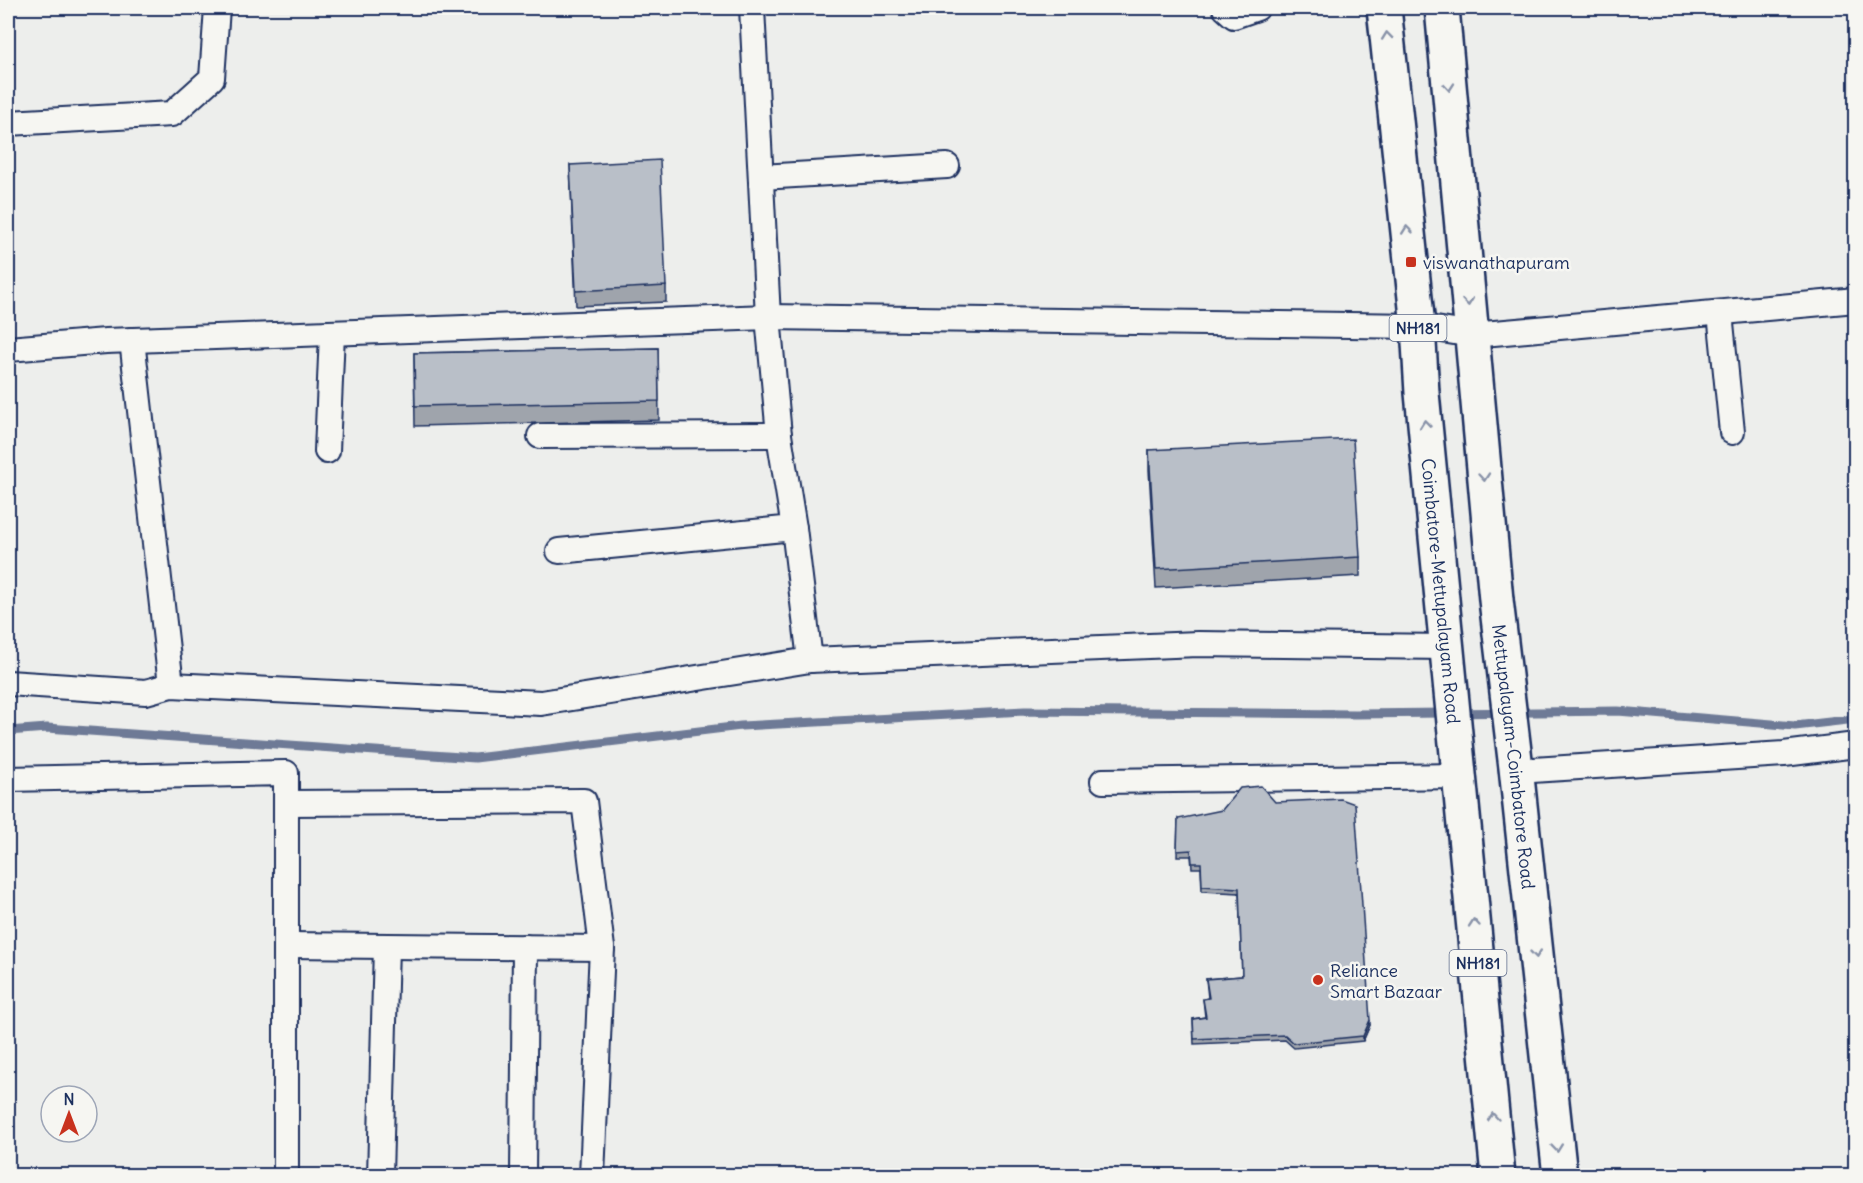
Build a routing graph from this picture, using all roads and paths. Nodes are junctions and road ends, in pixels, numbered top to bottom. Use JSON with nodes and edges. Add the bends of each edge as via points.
{"nodes":[{"id":1,"x":217,"y":8,"type":"edge"},
{"id":2,"x":752,"y":8,"type":"edge"},
{"id":3,"x":1225,"y":8,"type":"edge"},
{"id":4,"x":1257,"y":8,"type":"edge"},
{"id":5,"x":1384,"y":8,"type":"edge"},
{"id":6,"x":1442,"y":8,"type":"edge"},
{"id":7,"x":8,"y":123,"type":"edge"},
{"id":8,"x":948,"y":166,"type":"dead end"},
{"id":9,"x":761,"y":177,"type":"junction"},
{"id":10,"x":1856,"y":300,"type":"edge"},
{"id":11,"x":1720,"y":312,"type":"junction"},
{"id":12,"x":768,"y":317,"type":"junction"},
{"id":13,"x":1418,"y":326,"type":"junction"},
{"id":14,"x":332,"y":333,"type":"junction"},
{"id":15,"x":1472,"y":335,"type":"junction"},
{"id":16,"x":132,"y":340,"type":"junction"},
{"id":17,"x":8,"y":349,"type":"edge"},
{"id":18,"x":1732,"y":432,"type":"dead end"},
{"id":19,"x":779,"y":435,"type":"junction"},
{"id":20,"x":540,"y":436,"type":"dead end"},
{"id":21,"x":327,"y":450,"type":"dead end"},
{"id":22,"x":794,"y":528,"type":"junction"},
{"id":23,"x":559,"y":551,"type":"dead end"},
{"id":24,"x":1447,"y":649,"type":"junction"},
{"id":25,"x":810,"y":660,"type":"junction"},
{"id":26,"x":8,"y":683,"type":"edge"},
{"id":27,"x":171,"y":685,"type":"junction"},
{"id":28,"x":1856,"y":745,"type":"edge"},
{"id":29,"x":1459,"y":763,"type":"junction"},
{"id":30,"x":1516,"y":770,"type":"junction"},
{"id":31,"x":8,"y":779,"type":"edge"},
{"id":32,"x":1104,"y":781,"type":"dead end"},
{"id":33,"x":286,"y":803,"type":"junction"},
{"id":34,"x":286,"y":945,"type":"junction"},
{"id":35,"x":386,"y":946,"type":"junction"},
{"id":36,"x":525,"y":947,"type":"junction"},
{"id":37,"x":602,"y":948,"type":"junction"},
{"id":38,"x":286,"y":1176,"type":"edge"},
{"id":39,"x":380,"y":1176,"type":"edge"},
{"id":40,"x":523,"y":1176,"type":"edge"},
{"id":41,"x":592,"y":1176,"type":"edge"},
{"id":42,"x":1498,"y":1176,"type":"edge"},
{"id":43,"x":1560,"y":1176,"type":"edge"}],
"edges":[{"from":1,"to":7,"type":"street","via":[[212,78],[172,114]]},
{"from":2,"to":9,"type":"street"},
{"from":3,"to":4,"type":"street","via":[[1234,16]]},
{"from":13,"to":5,"type":"highway","name":"Coimbatore-Mettupalayam Road","number":"NH181","one_way":true},
{"from":6,"to":15,"type":"highway","name":"Mettupalayam-Coimbatore Road","number":"NH181","one_way":true},
{"from":8,"to":9,"type":"street"},
{"from":9,"to":12,"type":"street"},
{"from":10,"to":11,"type":"street"},
{"from":11,"to":15,"type":"street"},
{"from":11,"to":18,"type":"street"},
{"from":12,"to":13,"type":"street"},
{"from":12,"to":14,"type":"street"},
{"from":12,"to":19,"type":"street"},
{"from":13,"to":15,"type":"street","number":"NH181"},
{"from":24,"to":13,"type":"highway","name":"Coimbatore-Mettupalayam Road","number":"NH181","one_way":true},
{"from":14,"to":16,"type":"street"},
{"from":14,"to":21,"type":"street"},
{"from":15,"to":30,"type":"highway","name":"Mettupalayam-Coimbatore Road","number":"NH181","one_way":true},
{"from":16,"to":17,"type":"street"},
{"from":16,"to":27,"type":"street"},
{"from":19,"to":20,"type":"street"},
{"from":19,"to":22,"type":"street"},
{"from":22,"to":23,"type":"street"},
{"from":22,"to":25,"type":"street"},
{"from":24,"to":25,"type":"street","via":[[1198,644]]},
{"from":24,"to":29,"type":"highway","name":"Coimbatore-Mettupalayam Road","number":"NH181"},
{"from":25,"to":27,"type":"street","via":[[541,703]]},
{"from":26,"to":27,"type":"street","via":[[146,692]]},
{"from":28,"to":30,"type":"street","via":[[1784,754]]},
{"from":29,"to":32,"type":"street"},
{"from":42,"to":29,"type":"highway","name":"Coimbatore-Mettupalayam Road","number":"NH181","one_way":true},
{"from":30,"to":43,"type":"highway","name":"Mettupalayam-Coimbatore Road","number":"NH181","one_way":true},
{"from":31,"to":33,"type":"street","via":[[286,773]]},
{"from":33,"to":34,"type":"street"},
{"from":33,"to":37,"type":"street","via":[[584,801]]},
{"from":34,"to":35,"type":"street"},
{"from":34,"to":38,"type":"street"},
{"from":35,"to":36,"type":"street"},
{"from":35,"to":39,"type":"street"},
{"from":36,"to":37,"type":"street"},
{"from":36,"to":40,"type":"street"},
{"from":37,"to":41,"type":"street"}]}
